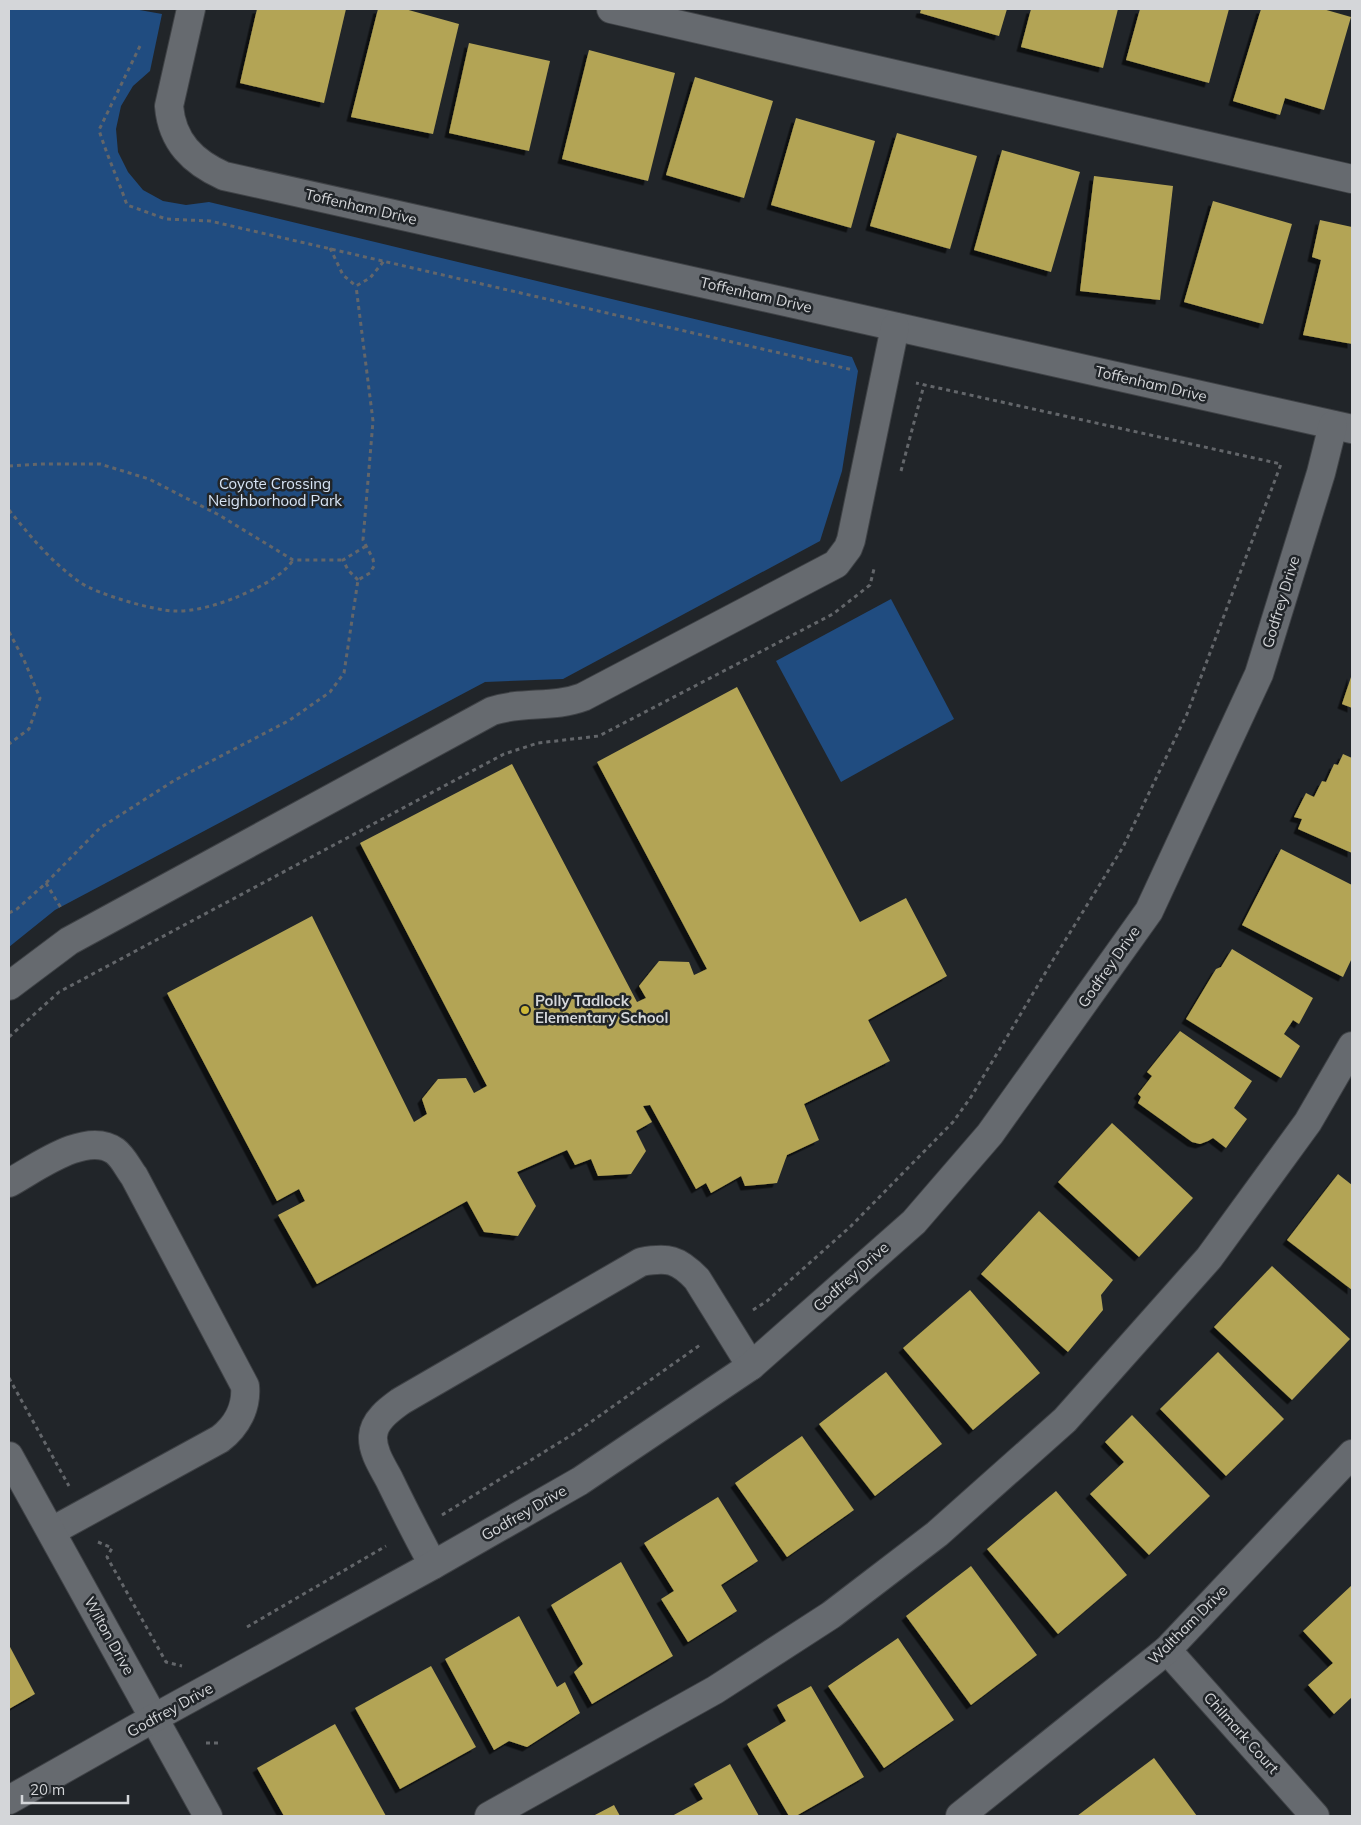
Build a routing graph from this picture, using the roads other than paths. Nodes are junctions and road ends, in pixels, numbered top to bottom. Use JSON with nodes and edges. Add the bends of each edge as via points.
{"nodes":[{"id":1,"x":191,"y":9,"type":"edge"},
{"id":2,"x":611,"y":9,"type":"edge"},
{"id":3,"x":1352,"y":179,"type":"edge"},
{"id":4,"x":895,"y":327,"type":"junction"},
{"id":5,"x":1343,"y":427,"type":"edge"},
{"id":6,"x":9,"y":986,"type":"edge"},
{"id":7,"x":1352,"y":1046,"type":"edge"},
{"id":8,"x":9,"y":1183,"type":"edge"},
{"id":9,"x":751,"y":1366,"type":"junction"},
{"id":10,"x":1352,"y":1454,"type":"edge"},
{"id":11,"x":9,"y":1456,"type":"edge"},
{"id":12,"x":52,"y":1531,"type":"junction"},
{"id":13,"x":434,"y":1565,"type":"junction"},
{"id":14,"x":1167,"y":1650,"type":"junction"},
{"id":15,"x":154,"y":1718,"type":"junction"},
{"id":16,"x":9,"y":1800,"type":"edge"},
{"id":17,"x":208,"y":1816,"type":"edge"},
{"id":18,"x":489,"y":1816,"type":"edge"},
{"id":19,"x":960,"y":1816,"type":"edge"},
{"id":20,"x":1315,"y":1816,"type":"edge"}],
"edges":[{"from":1,"to":4,"type":"street","name":"Toffenham Drive","via":[[170,106],[170,122],[182,145],[200,164],[224,176]]},
{"from":2,"to":3,"type":"street"},
{"from":4,"to":5,"type":"street","name":"Toffenham Drive"},
{"from":4,"to":6,"type":"street","via":[[851,540],[836,564],[583,697],[571,702],[492,711],[70,941]]},
{"from":5,"to":9,"type":"street","name":"Godfrey Drive","via":[[1321,473],[1260,674],[1149,911],[990,1134],[914,1222]]},
{"from":7,"to":18,"type":"street","via":[[1308,1122],[1209,1258],[1065,1420],[937,1534],[831,1615],[715,1690]]},
{"from":8,"to":12,"type":"street","via":[[82,1146],[101,1145],[115,1151],[134,1176],[245,1386],[246,1396],[239,1417],[220,1439]]},
{"from":9,"to":13,"type":"street","name":"Godfrey Drive","via":[[580,1481]]},
{"from":9,"to":13,"type":"street","via":[[697,1279],[676,1261],[660,1259],[641,1262],[401,1401],[376,1425],[374,1446]]},
{"from":10,"to":14,"type":"street","name":"Waltham Drive"},
{"from":11,"to":12,"type":"street","name":"Wilton Drive"},
{"from":12,"to":15,"type":"street","name":"Wilton Drive"},
{"from":13,"to":15,"type":"street","name":"Godfrey Drive"},
{"from":14,"to":19,"type":"street","name":"Waltham Drive"},
{"from":14,"to":20,"type":"street","name":"Chilmark Court"},
{"from":15,"to":16,"type":"street","name":"Godfrey Drive"},
{"from":15,"to":17,"type":"street","name":"Wilton Drive"}]}
